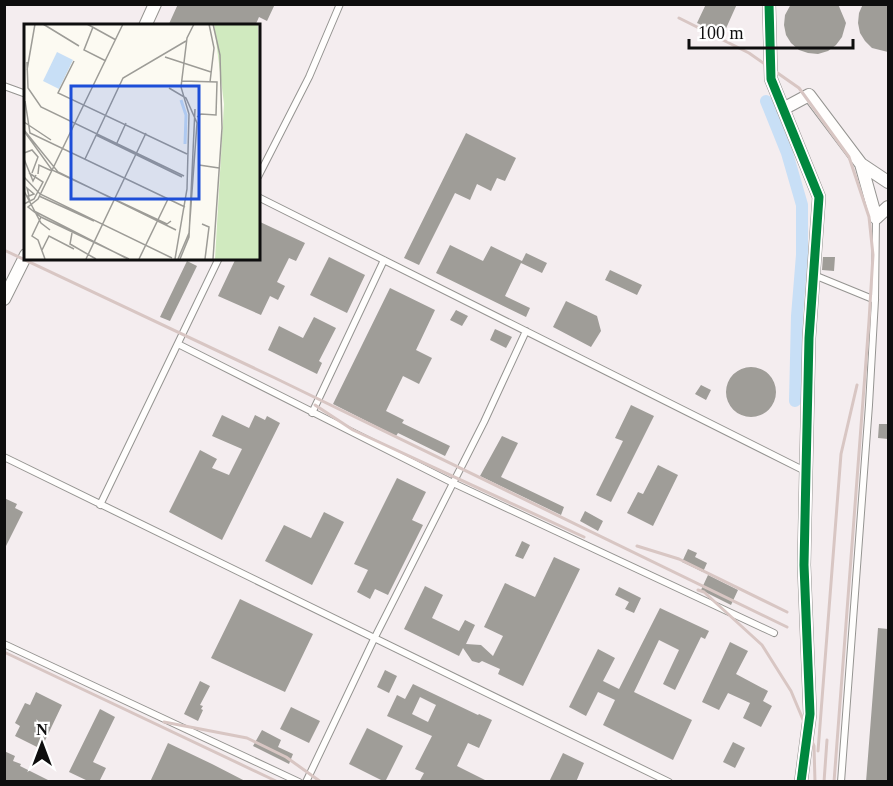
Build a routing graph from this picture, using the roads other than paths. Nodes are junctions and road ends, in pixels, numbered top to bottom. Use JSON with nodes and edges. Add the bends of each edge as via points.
{"nodes":[{"id":1,"x":155,"y":4,"type":"edge"},
{"id":2,"x":340,"y":4,"type":"edge"},
{"id":3,"x":769,"y":4,"type":"edge"},
{"id":4,"x":146,"y":24,"type":"edge"},
{"id":5,"x":4,"y":86,"type":"edge"},
{"id":6,"x":24,"y":93,"type":"edge"},
{"id":7,"x":783,"y":109,"type":"junction"},
{"id":8,"x":861,"y":164,"type":"junction"},
{"id":9,"x":260,"y":173,"type":"edge"},
{"id":10,"x":888,"y":182,"type":"edge"},
{"id":11,"x":260,"y":198,"type":"edge"},
{"id":12,"x":888,"y":207,"type":"edge"},
{"id":13,"x":876,"y":218,"type":"junction"},
{"id":14,"x":24,"y":259,"type":"edge"},
{"id":15,"x":218,"y":260,"type":"edge"},
{"id":16,"x":384,"y":260,"type":"junction"},
{"id":17,"x":813,"y":274,"type":"junction"},
{"id":18,"x":4,"y":299,"type":"edge"},
{"id":19,"x":875,"y":300,"type":"junction"},
{"id":20,"x":526,"y":331,"type":"junction"},
{"id":21,"x":178,"y":344,"type":"junction"},
{"id":22,"x":312,"y":413,"type":"junction"},
{"id":23,"x":4,"y":458,"type":"edge"},
{"id":24,"x":806,"y":471,"type":"junction"},
{"id":25,"x":453,"y":483,"type":"junction"},
{"id":26,"x":100,"y":505,"type":"junction"},
{"id":27,"x":774,"y":633,"type":"dead end"},
{"id":28,"x":374,"y":639,"type":"junction"},
{"id":29,"x":4,"y":644,"type":"edge"},
{"id":30,"x":299,"y":782,"type":"edge"},
{"id":31,"x":306,"y":782,"type":"edge"},
{"id":32,"x":669,"y":782,"type":"edge"},
{"id":33,"x":801,"y":782,"type":"edge"},
{"id":34,"x":841,"y":782,"type":"edge"}],
"edges":[{"from":1,"to":4,"type":"street"},
{"from":2,"to":9,"type":"lane","via":[[309,78]]},
{"from":3,"to":7,"type":"street","via":[[771,79]]},
{"from":5,"to":6,"type":"lane"},
{"from":7,"to":8,"type":"street","via":[[809,95]]},
{"from":7,"to":17,"type":"street","via":[[819,197]]},
{"from":8,"to":10,"type":"street"},
{"from":8,"to":13,"type":"street"},
{"from":11,"to":16,"type":"lane"},
{"from":12,"to":13,"type":"street"},
{"from":13,"to":19,"type":"lane"},
{"from":14,"to":18,"type":"street"},
{"from":15,"to":21,"type":"lane"},
{"from":16,"to":20,"type":"lane"},
{"from":16,"to":22,"type":"lane"},
{"from":17,"to":19,"type":"lane"},
{"from":17,"to":24,"type":"street"},
{"from":19,"to":34,"type":"lane"},
{"from":20,"to":24,"type":"lane"},
{"from":20,"to":25,"type":"lane"},
{"from":21,"to":22,"type":"lane"},
{"from":21,"to":26,"type":"lane"},
{"from":22,"to":25,"type":"lane"},
{"from":23,"to":26,"type":"lane"},
{"from":24,"to":33,"type":"street","via":[[804,566],[810,714]]},
{"from":25,"to":27,"type":"lane"},
{"from":25,"to":28,"type":"lane"},
{"from":26,"to":28,"type":"lane"},
{"from":28,"to":31,"type":"lane"},
{"from":28,"to":32,"type":"lane"},
{"from":29,"to":30,"type":"lane"}]}
